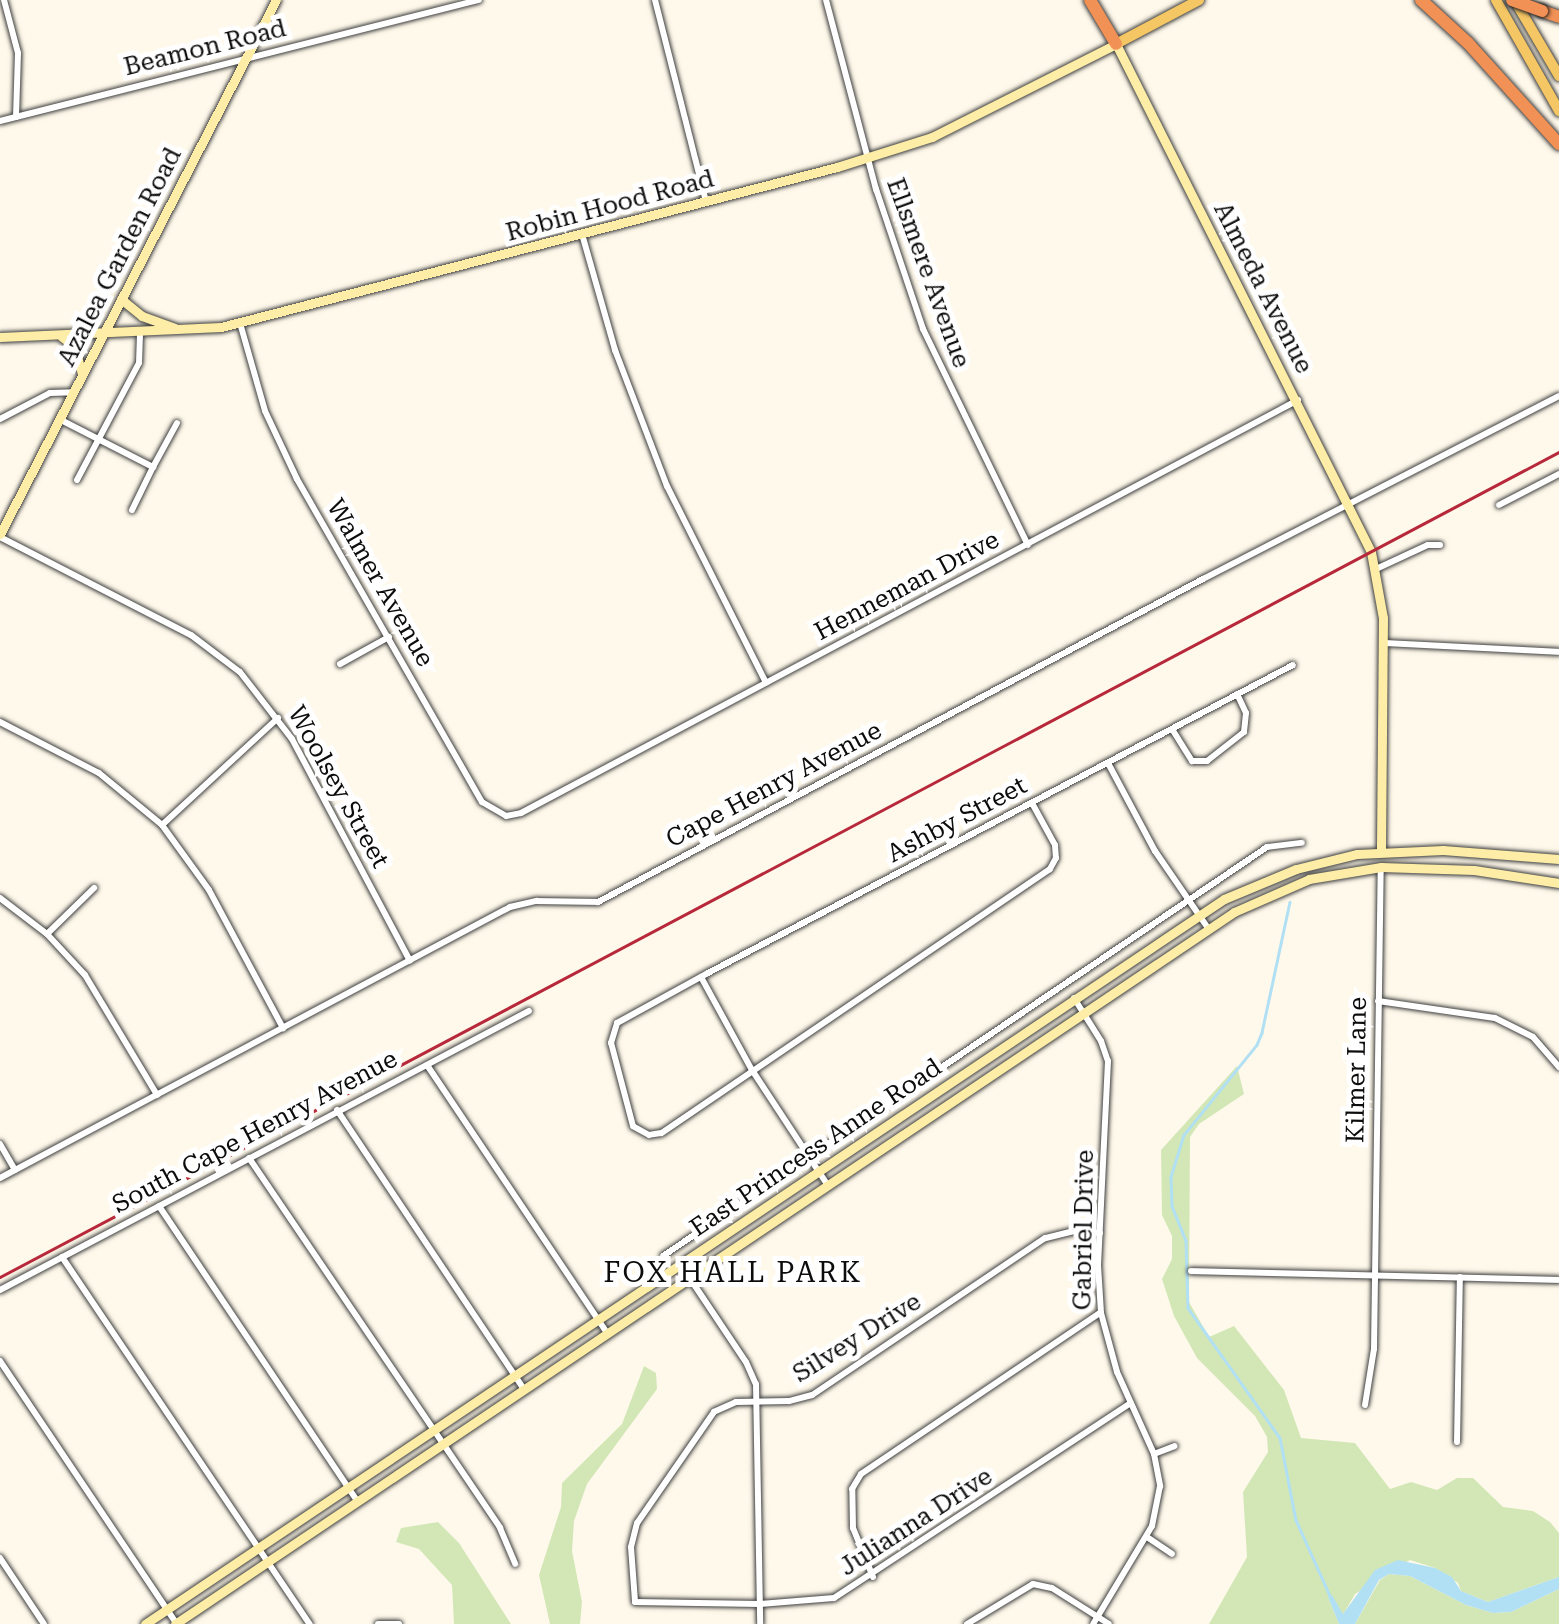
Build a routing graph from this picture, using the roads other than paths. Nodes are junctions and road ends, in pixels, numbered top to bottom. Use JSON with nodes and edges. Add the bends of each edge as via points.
{"nodes":[{"id":1,"x":4,"y":0,"type":"edge"},
{"id":2,"x":276,"y":0,"type":"edge"},
{"id":3,"x":477,"y":0,"type":"edge"},
{"id":4,"x":655,"y":0,"type":"edge"},
{"id":5,"x":826,"y":0,"type":"edge"},
{"id":6,"x":1090,"y":0,"type":"edge"},
{"id":7,"x":1199,"y":0,"type":"edge"},
{"id":8,"x":1421,"y":0,"type":"edge"},
{"id":9,"x":1496,"y":0,"type":"edge"},
{"id":10,"x":1513,"y":0,"type":"edge"},
{"id":11,"x":1559,"y":18,"type":"edge"},
{"id":12,"x":1116,"y":44,"type":"junction"},
{"id":13,"x":246,"y":57,"type":"junction"},
{"id":14,"x":1559,"y":76,"type":"edge"},
{"id":15,"x":1559,"y":111,"type":"edge"},
{"id":16,"x":16,"y":116,"type":"junction"},
{"id":17,"x":0,"y":121,"type":"edge"},
{"id":18,"x":1559,"y":144,"type":"edge"},
{"id":19,"x":868,"y":159,"type":"junction"},
{"id":20,"x":706,"y":201,"type":"junction"},
{"id":21,"x":582,"y":234,"type":"junction"},
{"id":22,"x":121,"y":298,"type":"junction"},
{"id":23,"x":240,"y":323,"type":"junction"},
{"id":24,"x":187,"y":331,"type":"junction"},
{"id":25,"x":140,"y":333,"type":"junction"},
{"id":26,"x":102,"y":334,"type":"junction"},
{"id":27,"x":59,"y":336,"type":"junction"},
{"id":28,"x":0,"y":338,"type":"edge"},
{"id":29,"x":82,"y":374,"type":"junction"},
{"id":30,"x":73,"y":392,"type":"junction"},
{"id":31,"x":1559,"y":396,"type":"edge"},
{"id":32,"x":1298,"y":400,"type":"junction"},
{"id":33,"x":0,"y":419,"type":"edge"},
{"id":34,"x":59,"y":419,"type":"junction"},
{"id":35,"x":177,"y":423,"type":"dead end"},
{"id":36,"x":98,"y":440,"type":"junction"},
{"id":37,"x":154,"y":467,"type":"junction"},
{"id":38,"x":1559,"y":474,"type":"edge"},
{"id":39,"x":76,"y":480,"type":"dead end"},
{"id":40,"x":1348,"y":502,"type":"junction"},
{"id":41,"x":1499,"y":505,"type":"dead end"},
{"id":42,"x":132,"y":510,"type":"dead end"},
{"id":43,"x":0,"y":535,"type":"edge"},
{"id":44,"x":1028,"y":545,"type":"junction"},
{"id":45,"x":1440,"y":545,"type":"dead end"},
{"id":46,"x":1371,"y":552,"type":"joint"},
{"id":47,"x":1376,"y":569,"type":"junction"},
{"id":48,"x":389,"y":636,"type":"junction"},
{"id":49,"x":1383,"y":644,"type":"junction"},
{"id":50,"x":1559,"y":652,"type":"edge"},
{"id":51,"x":340,"y":664,"type":"dead end"},
{"id":52,"x":1293,"y":665,"type":"dead end"},
{"id":53,"x":766,"y":683,"type":"junction"},
{"id":54,"x":1238,"y":694,"type":"junction"},
{"id":55,"x":278,"y":718,"type":"junction"},
{"id":56,"x":0,"y":722,"type":"edge"},
{"id":57,"x":1172,"y":728,"type":"junction"},
{"id":58,"x":1108,"y":763,"type":"junction"},
{"id":59,"x":1032,"y":803,"type":"junction"},
{"id":60,"x":534,"y":806,"type":"joint"},
{"id":61,"x":162,"y":825,"type":"junction"},
{"id":62,"x":1302,"y":843,"type":"dead end"},
{"id":63,"x":1559,"y":859,"type":"edge"},
{"id":64,"x":1381,"y":860,"type":"junction"},
{"id":65,"x":1559,"y":884,"type":"edge"},
{"id":66,"x":94,"y":888,"type":"dead end"},
{"id":67,"x":0,"y":898,"type":"edge"},
{"id":68,"x":1190,"y":898,"type":"junction"},
{"id":69,"x":1200,"y":914,"type":"junction"},
{"id":70,"x":1208,"y":928,"type":"junction"},
{"id":71,"x":46,"y":934,"type":"junction"},
{"id":72,"x":410,"y":961,"type":"junction"},
{"id":73,"x":701,"y":977,"type":"junction"},
{"id":74,"x":1074,"y":998,"type":"junction"},
{"id":75,"x":1378,"y":1001,"type":"junction"},
{"id":76,"x":529,"y":1011,"type":"dead end"},
{"id":77,"x":1083,"y":1012,"type":"junction"},
{"id":78,"x":283,"y":1028,"type":"junction"},
{"id":79,"x":426,"y":1064,"type":"junction"},
{"id":80,"x":1559,"y":1066,"type":"edge"},
{"id":81,"x":752,"y":1070,"type":"junction"},
{"id":82,"x":157,"y":1095,"type":"junction"},
{"id":83,"x":337,"y":1110,"type":"junction"},
{"id":84,"x":0,"y":1144,"type":"edge"},
{"id":85,"x":810,"y":1157,"type":"junction"},
{"id":86,"x":249,"y":1158,"type":"junction"},
{"id":87,"x":15,"y":1170,"type":"junction"},
{"id":88,"x":818,"y":1170,"type":"junction"},
{"id":89,"x":0,"y":1178,"type":"edge"},
{"id":90,"x":828,"y":1184,"type":"junction"},
{"id":91,"x":159,"y":1206,"type":"junction"},
{"id":92,"x":1100,"y":1233,"type":"junction"},
{"id":93,"x":663,"y":1256,"type":"dead end"},
{"id":94,"x":62,"y":1257,"type":"junction"},
{"id":95,"x":1191,"y":1271,"type":"dead end"},
{"id":96,"x":1374,"y":1274,"type":"junction"},
{"id":97,"x":689,"y":1277,"type":"junction"},
{"id":98,"x":1460,"y":1277,"type":"junction"},
{"id":99,"x":1559,"y":1280,"type":"edge"},
{"id":100,"x":0,"y":1290,"type":"edge"},
{"id":101,"x":1101,"y":1313,"type":"junction"},
{"id":102,"x":598,"y":1319,"type":"junction"},
{"id":103,"x":607,"y":1333,"type":"junction"},
{"id":104,"x":0,"y":1361,"type":"edge"},
{"id":105,"x":515,"y":1375,"type":"junction"},
{"id":106,"x":524,"y":1388,"type":"junction"},
{"id":107,"x":759,"y":1402,"type":"junction"},
{"id":108,"x":1131,"y":1402,"type":"junction"},
{"id":109,"x":1365,"y":1405,"type":"dead end"},
{"id":110,"x":434,"y":1430,"type":"junction"},
{"id":111,"x":1458,"y":1442,"type":"dead end"},
{"id":112,"x":443,"y":1443,"type":"junction"},
{"id":113,"x":1175,"y":1446,"type":"dead end"},
{"id":114,"x":1154,"y":1454,"type":"junction"},
{"id":115,"x":348,"y":1488,"type":"junction"},
{"id":116,"x":357,"y":1501,"type":"junction"},
{"id":117,"x":1147,"y":1536,"type":"junction"},
{"id":118,"x":258,"y":1548,"type":"junction"},
{"id":119,"x":1172,"y":1554,"type":"dead end"},
{"id":120,"x":0,"y":1558,"type":"edge"},
{"id":121,"x":268,"y":1562,"type":"junction"},
{"id":122,"x":516,"y":1564,"type":"dead end"},
{"id":123,"x":873,"y":1577,"type":"junction"},
{"id":124,"x":760,"y":1604,"type":"junction"},
{"id":125,"x":638,"y":1605,"type":"joint"},
{"id":126,"x":168,"y":1609,"type":"junction"},
{"id":127,"x":1095,"y":1620,"type":"edge"},
{"id":128,"x":44,"y":1624,"type":"edge"},
{"id":129,"x":145,"y":1624,"type":"edge"},
{"id":130,"x":176,"y":1624,"type":"edge"},
{"id":131,"x":310,"y":1624,"type":"edge"},
{"id":132,"x":378,"y":1624,"type":"edge"},
{"id":133,"x":400,"y":1624,"type":"edge"},
{"id":134,"x":760,"y":1624,"type":"edge"},
{"id":135,"x":968,"y":1624,"type":"edge"},
{"id":136,"x":1109,"y":1624,"type":"edge"}],
"edges":[{"from":1,"to":16,"type":"street","via":[[18,53]]},
{"from":2,"to":13,"type":"main road","name":"Azalea Garden Road"},
{"from":3,"to":13,"type":"street","name":"Beamon Road"},
{"from":4,"to":20,"type":"street"},
{"from":5,"to":19,"type":"street","name":"Ellsmere Avenue"},
{"from":6,"to":12,"type":"highway"},
{"from":7,"to":12,"type":"main road","name":"Robin Hood Road"},
{"from":8,"to":18,"type":"highway"},
{"from":9,"to":15,"type":"main road"},
{"from":10,"to":11,"type":"highway","bridge":true},
{"from":10,"to":14,"type":"main road"},
{"from":12,"to":19,"type":"main road","name":"Robin Hood Road","via":[[932,138]]},
{"from":12,"to":32,"type":"main road","name":"Almeda Avenue"},
{"from":13,"to":16,"type":"street","name":"Beamon Road"},
{"from":13,"to":22,"type":"main road","name":"Azalea Garden Road"},
{"from":16,"to":17,"type":"street","name":"Beamon Road"},
{"from":19,"to":20,"type":"main road","name":"Robin Hood Road"},
{"from":19,"to":44,"type":"street","name":"Ellsmere Avenue","via":[[923,330]]},
{"from":20,"to":21,"type":"main road","name":"Robin Hood Road"},
{"from":21,"to":23,"type":"main road","name":"Robin Hood Road"},
{"from":21,"to":53,"type":"street","via":[[615,350],[667,486]]},
{"from":22,"to":24,"type":"main road","via":[[154,322]]},
{"from":22,"to":26,"type":"main road","name":"Azalea Garden Road"},
{"from":23,"to":24,"type":"main road","name":"Robin Hood Road"},
{"from":23,"to":48,"type":"street","name":"Walmer Avenue","via":[[280,445]]},
{"from":24,"to":25,"type":"main road","name":"Robin Hood Road"},
{"from":25,"to":26,"type":"main road","name":"Robin Hood Road"},
{"from":25,"to":36,"type":"street","via":[[139,363]]},
{"from":26,"to":27,"type":"main road","name":"Robin Hood Road"},
{"from":26,"to":29,"type":"main road","name":"Azalea Garden Road"},
{"from":27,"to":28,"type":"main road","name":"Robin Hood Road"},
{"from":27,"to":29,"type":"main road","via":[[74,346]]},
{"from":29,"to":30,"type":"main road","name":"Azalea Garden Road"},
{"from":30,"to":33,"type":"street","via":[[50,393]]},
{"from":30,"to":34,"type":"main road","name":"Azalea Garden Road"},
{"from":31,"to":40,"type":"street","name":"Cape Henry Avenue"},
{"from":32,"to":40,"type":"main road","name":"Almeda Avenue"},
{"from":32,"to":44,"type":"street","name":"Henneman Drive"},
{"from":34,"to":36,"type":"street"},
{"from":34,"to":43,"type":"main road","name":"Azalea Garden Road"},
{"from":35,"to":37,"type":"street"},
{"from":36,"to":37,"type":"street"},
{"from":36,"to":39,"type":"street"},
{"from":37,"to":42,"type":"street"},
{"from":38,"to":41,"type":"street"},
{"from":40,"to":46,"type":"main road","name":"Almeda Avenue"},
{"from":40,"to":72,"type":"street","name":"Cape Henry Avenue","via":[[598,902],[522,904]]},
{"from":43,"to":55,"type":"street","name":"Woolsey Street","via":[[210,646]]},
{"from":44,"to":53,"type":"street","name":"Henneman Drive"},
{"from":45,"to":47,"type":"street"},
{"from":46,"to":47,"type":"main road","name":"Kilmer Lane"},
{"from":47,"to":49,"type":"main road","name":"Kilmer Lane"},
{"from":48,"to":51,"type":"street"},
{"from":48,"to":60,"type":"street","name":"Walmer Avenue","via":[[482,802],[506,816]]},
{"from":49,"to":50,"type":"street"},
{"from":49,"to":64,"type":"main road","name":"Kilmer Lane"},
{"from":52,"to":54,"type":"street","name":"Ashby Street"},
{"from":53,"to":60,"type":"street","name":"Henneman Drive"},
{"from":54,"to":57,"type":"street","name":"Ashby Street"},
{"from":54,"to":57,"type":"street","via":[[1244,732],[1207,761],[1192,760]]},
{"from":55,"to":61,"type":"street"},
{"from":55,"to":72,"type":"street","name":"Woolsey Street"},
{"from":56,"to":61,"type":"street","via":[[98,773]]},
{"from":57,"to":58,"type":"street","name":"Ashby Street"},
{"from":58,"to":59,"type":"street","name":"Ashby Street"},
{"from":58,"to":68,"type":"street"},
{"from":59,"to":73,"type":"street","name":"Ashby Street"},
{"from":59,"to":81,"type":"street","via":[[1056,845],[1050,868]]},
{"from":61,"to":78,"type":"street","via":[[202,879]]},
{"from":62,"to":68,"type":"street","via":[[1267,847]]},
{"from":63,"to":64,"type":"main road","via":[[1406,850]]},
{"from":64,"to":65,"type":"main road","name":"East Princess Anne Road"},
{"from":64,"to":69,"type":"main road","name":"East Princess Anne Road","via":[[1357,854],[1272,878]]},
{"from":64,"to":70,"type":"main road","name":"East Princess Anne Road","via":[[1295,884]]},
{"from":64,"to":75,"type":"street","name":"Kilmer Lane"},
{"from":66,"to":71,"type":"street"},
{"from":67,"to":71,"type":"street"},
{"from":68,"to":69,"type":"street"},
{"from":68,"to":85,"type":"street"},
{"from":69,"to":70,"type":"street"},
{"from":69,"to":74,"type":"main road","name":"East Princess Anne Road"},
{"from":70,"to":77,"type":"main road","name":"East Princess Anne Road"},
{"from":71,"to":82,"type":"street","via":[[92,984]]},
{"from":72,"to":78,"type":"street","name":"Cape Henry Avenue"},
{"from":73,"to":81,"type":"street"},
{"from":73,"to":81,"type":"street","name":"Ashby Street","via":[[617,1024],[610,1038],[633,1126],[661,1133]]},
{"from":74,"to":77,"type":"street","name":"Gabriel Drive"},
{"from":74,"to":88,"type":"main road","name":"East Princess Anne Road"},
{"from":75,"to":80,"type":"street","via":[[1495,1018],[1533,1037]]},
{"from":75,"to":96,"type":"street","name":"Kilmer Lane"},
{"from":76,"to":79,"type":"street","name":"South Cape Henry Avenue"},
{"from":77,"to":90,"type":"main road","name":"East Princess Anne Road"},
{"from":77,"to":92,"type":"street","name":"Gabriel Drive","via":[[1108,1061]]},
{"from":78,"to":82,"type":"street","name":"Cape Henry Avenue"},
{"from":79,"to":83,"type":"street","name":"South Cape Henry Avenue"},
{"from":79,"to":102,"type":"street"},
{"from":81,"to":85,"type":"street"},
{"from":82,"to":87,"type":"street","name":"Cape Henry Avenue"},
{"from":83,"to":86,"type":"street","name":"South Cape Henry Avenue"},
{"from":83,"to":105,"type":"street"},
{"from":84,"to":87,"type":"street"},
{"from":85,"to":88,"type":"street"},
{"from":85,"to":93,"type":"street"},
{"from":86,"to":91,"type":"street","name":"South Cape Henry Avenue"},
{"from":86,"to":110,"type":"street"},
{"from":87,"to":89,"type":"street","name":"Cape Henry Avenue"},
{"from":88,"to":90,"type":"street"},
{"from":88,"to":102,"type":"main road","name":"East Princess Anne Road"},
{"from":90,"to":97,"type":"main road","name":"East Princess Anne Road"},
{"from":91,"to":94,"type":"street","name":"South Cape Henry Avenue"},
{"from":91,"to":115,"type":"street"},
{"from":92,"to":101,"type":"street","name":"Gabriel Drive"},
{"from":92,"to":107,"type":"street","name":"Silvey Drive","via":[[1046,1238],[822,1389],[800,1399]]},
{"from":94,"to":100,"type":"street","name":"South Cape Henry Avenue"},
{"from":94,"to":118,"type":"street"},
{"from":95,"to":96,"type":"street"},
{"from":96,"to":98,"type":"street"},
{"from":96,"to":109,"type":"street","name":"Kilmer Lane","via":[[1374,1349]]},
{"from":97,"to":103,"type":"main road","name":"East Princess Anne Road"},
{"from":97,"to":107,"type":"street","via":[[746,1362]]},
{"from":98,"to":99,"type":"street"},
{"from":98,"to":111,"type":"street"},
{"from":101,"to":108,"type":"street","name":"Gabriel Drive"},
{"from":101,"to":123,"type":"street","via":[[861,1474],[852,1488],[853,1528]]},
{"from":102,"to":103,"type":"street"},
{"from":102,"to":105,"type":"main road","name":"East Princess Anne Road"},
{"from":103,"to":106,"type":"main road","name":"East Princess Anne Road"},
{"from":104,"to":126,"type":"street"},
{"from":105,"to":106,"type":"street"},
{"from":105,"to":110,"type":"main road","name":"East Princess Anne Road"},
{"from":106,"to":112,"type":"main road","name":"East Princess Anne Road"},
{"from":107,"to":124,"type":"street"},
{"from":107,"to":125,"type":"street","name":"Silvey Drive","via":[[714,1412],[641,1514],[631,1547]]},
{"from":108,"to":114,"type":"street","name":"Gabriel Drive"},
{"from":108,"to":123,"type":"street","name":"Julianna Drive"},
{"from":110,"to":112,"type":"street"},
{"from":110,"to":115,"type":"main road","name":"East Princess Anne Road"},
{"from":112,"to":116,"type":"main road","name":"East Princess Anne Road"},
{"from":112,"to":122,"type":"street"},
{"from":113,"to":114,"type":"street"},
{"from":114,"to":117,"type":"street","name":"Gabriel Drive","via":[[1160,1498]]},
{"from":115,"to":116,"type":"street"},
{"from":115,"to":118,"type":"main road","name":"East Princess Anne Road"},
{"from":116,"to":121,"type":"main road","name":"East Princess Anne Road"},
{"from":117,"to":119,"type":"street"},
{"from":117,"to":127,"type":"street","name":"Gabriel Drive"},
{"from":118,"to":121,"type":"street"},
{"from":118,"to":126,"type":"main road","name":"East Princess Anne Road"},
{"from":120,"to":128,"type":"street"},
{"from":121,"to":130,"type":"main road","name":"East Princess Anne Road"},
{"from":121,"to":131,"type":"street"},
{"from":123,"to":124,"type":"street","name":"Julianna Drive","via":[[822,1602]]},
{"from":124,"to":125,"type":"street","name":"Julianna Drive"},
{"from":124,"to":134,"type":"street"},
{"from":126,"to":129,"type":"main road","name":"East Princess Anne Road"},
{"from":126,"to":130,"type":"street"},
{"from":127,"to":135,"type":"street","via":[[1052,1588],[1033,1584]]},
{"from":127,"to":136,"type":"street"},
{"from":132,"to":133,"type":"street"}]}
